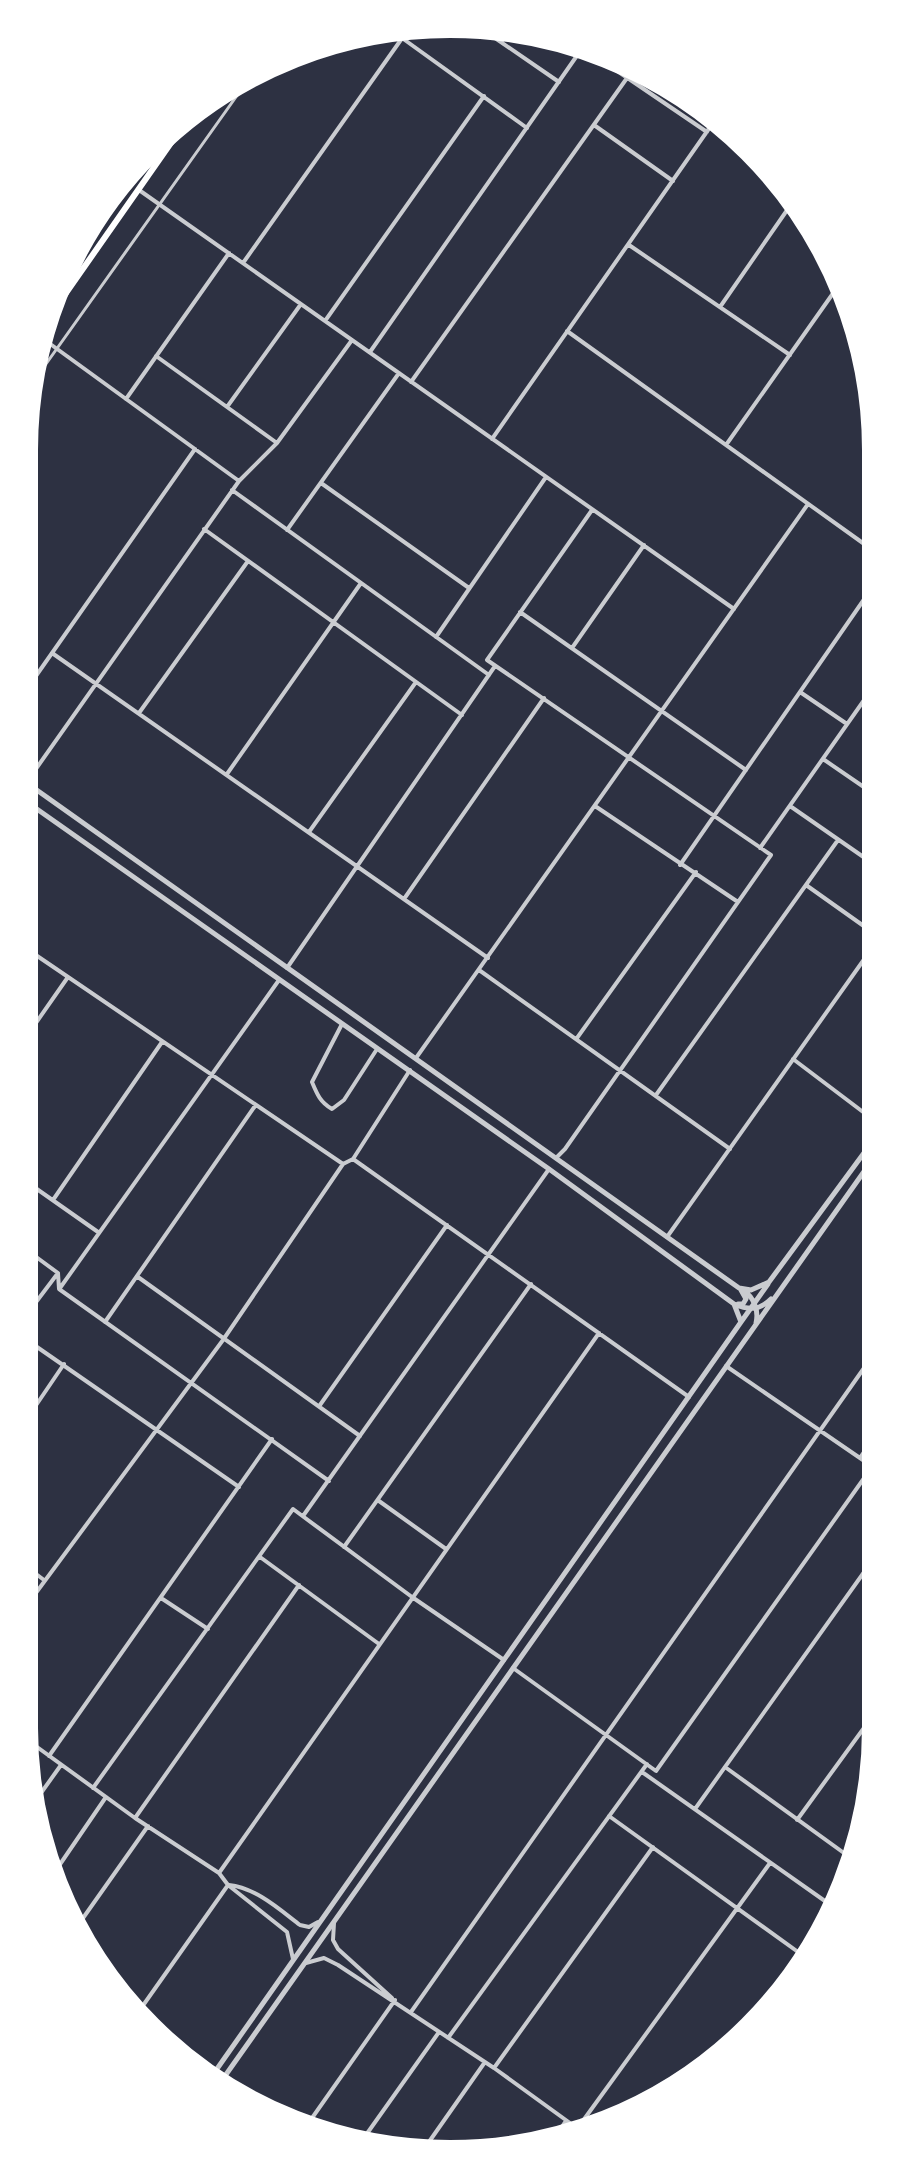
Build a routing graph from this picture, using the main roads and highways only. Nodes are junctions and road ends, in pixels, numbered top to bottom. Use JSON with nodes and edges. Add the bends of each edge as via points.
{"nodes":[{"id":1,"x":172,"y":142,"type":"edge"},
{"id":2,"x":65,"y":294,"type":"edge"}],
"edges":[{"from":1,"to":2,"type":"main road"}]}
